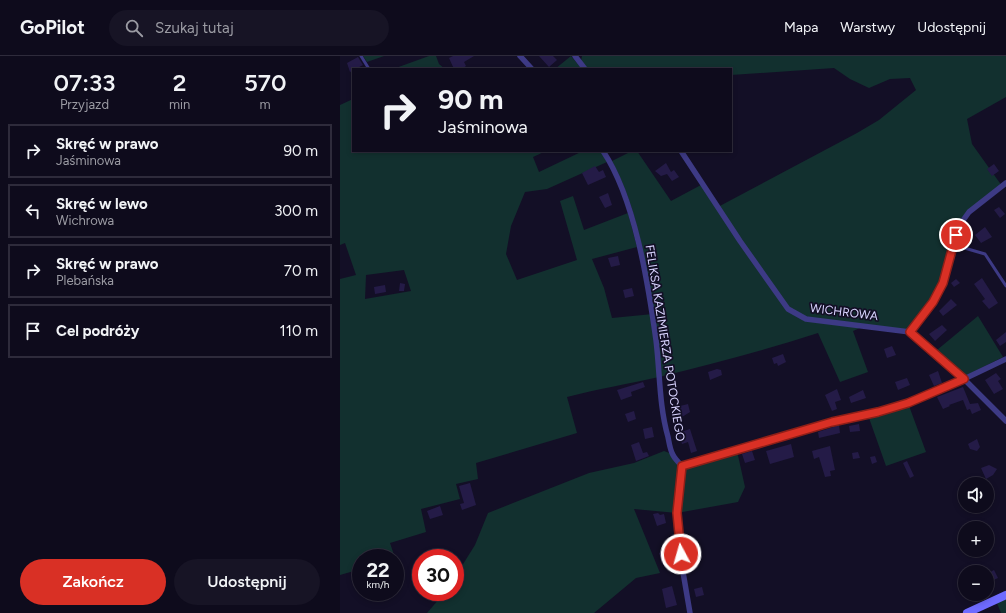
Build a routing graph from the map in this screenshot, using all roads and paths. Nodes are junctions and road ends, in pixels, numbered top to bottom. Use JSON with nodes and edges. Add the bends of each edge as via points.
{"nodes":[{"id":1,"x":361,"y":56,"type":"edge"},
{"id":2,"x":520,"y":56,"type":"edge"},
{"id":3,"x":575,"y":56,"type":"edge"},
{"id":4,"x":368,"y":68,"type":"edge"},
{"id":5,"x":531,"y":68,"type":"edge"},
{"id":6,"x":584,"y":68,"type":"edge"},
{"id":7,"x":604,"y":152,"type":"edge"},
{"id":8,"x":682,"y":152,"type":"edge"},
{"id":9,"x":1006,"y":183,"type":"edge"},
{"id":10,"x":953,"y":244,"type":"junction"},
{"id":11,"x":1006,"y":286,"type":"edge"},
{"id":12,"x":910,"y":332,"type":"junction"},
{"id":13,"x":1006,"y":359,"type":"edge"},
{"id":14,"x":964,"y":379,"type":"junction"},
{"id":15,"x":1006,"y":421,"type":"edge"},
{"id":16,"x":682,"y":466,"type":"junction"},
{"id":17,"x":1006,"y":595,"type":"edge"},
{"id":18,"x":690,"y":613,"type":"edge"},
{"id":19,"x":966,"y":613,"type":"edge"}],
"edges":[{"from":1,"to":4,"type":"lane"},
{"from":2,"to":5,"type":"street"},
{"from":3,"to":6,"type":"street"},
{"from":7,"to":16,"type":"street","name":"FELIKSA KAZIMIERZA POTOCKIEGO","via":[[628,207],[640,253],[656,340],[665,428],[672,454]]},
{"from":8,"to":12,"type":"street","name":"WICHROWA","via":[[774,291],[794,314],[806,319]]},
{"from":9,"to":10,"type":"street","via":[[969,212],[959,226]]},
{"from":10,"to":11,"type":"lane","via":[[985,254]]},
{"from":10,"to":12,"type":"street","via":[[943,283],[933,302]]},
{"from":12,"to":14,"type":"street"},
{"from":13,"to":14,"type":"street"},
{"from":14,"to":15,"type":"street"},
{"from":14,"to":16,"type":"street","via":[[908,403],[832,422]]},
{"from":16,"to":18,"type":"street","via":[[677,513]]},
{"from":17,"to":19,"type":"street"}]}
